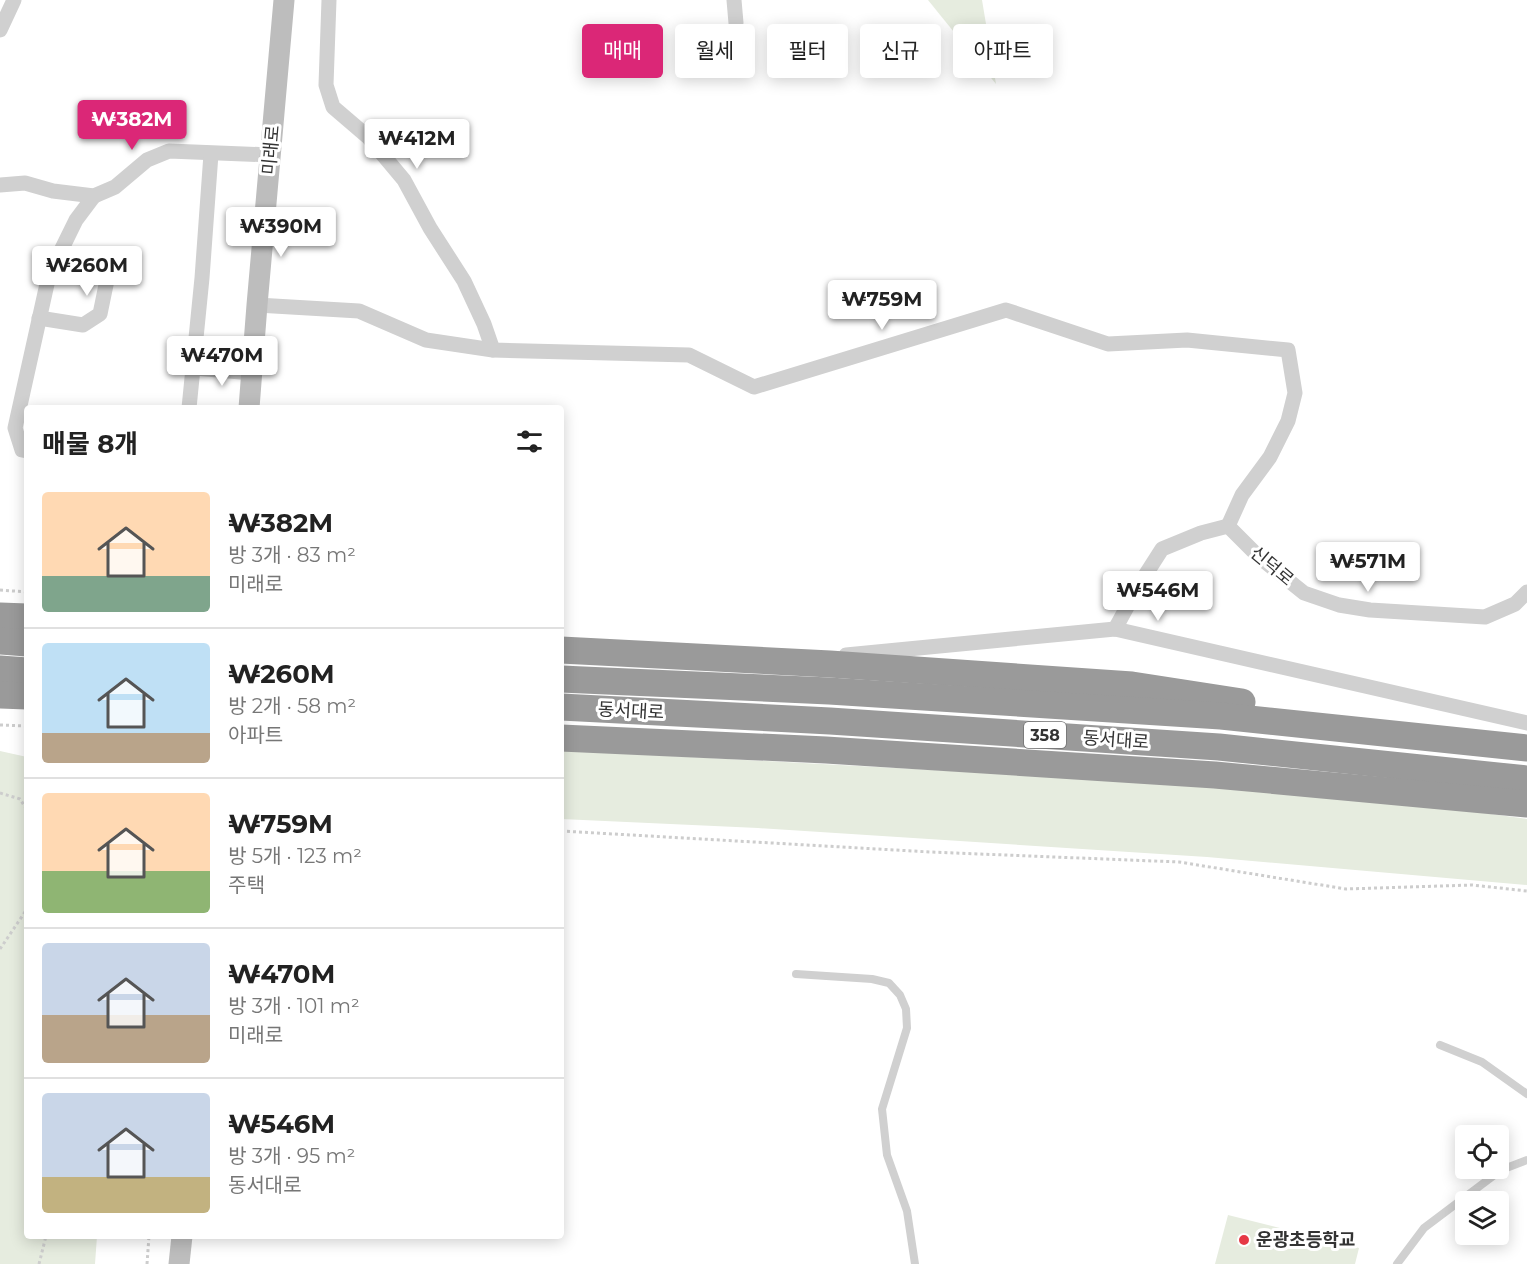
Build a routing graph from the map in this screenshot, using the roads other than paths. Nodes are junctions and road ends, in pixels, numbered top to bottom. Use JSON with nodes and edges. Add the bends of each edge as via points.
{"nodes":[{"id":1,"x":14,"y":0,"type":"edge"},
{"id":2,"x":329,"y":0,"type":"edge"},
{"id":3,"x":734,"y":0,"type":"edge"},
{"id":4,"x":286,"y":1,"type":"edge"},
{"id":5,"x":736,"y":23,"type":"dead end"},
{"id":6,"x":0,"y":30,"type":"edge"},
{"id":7,"x":211,"y":154,"type":"junction"},
{"id":8,"x":271,"y":155,"type":"junction"},
{"id":9,"x":0,"y":185,"type":"edge"},
{"id":10,"x":94,"y":196,"type":"junction"},
{"id":11,"x":59,"y":255,"type":"junction"},
{"id":12,"x":257,"y":306,"type":"junction"},
{"id":13,"x":39,"y":318,"type":"junction"},
{"id":14,"x":493,"y":350,"type":"junction"},
{"id":15,"x":195,"y":368,"type":"junction"},
{"id":16,"x":252,"y":373,"type":"junction"},
{"id":17,"x":189,"y":405,"type":"edge"},
{"id":18,"x":249,"y":405,"type":"edge"},
{"id":19,"x":24,"y":450,"type":"edge"},
{"id":20,"x":1228,"y":526,"type":"junction"},
{"id":21,"x":1527,"y":592,"type":"edge"},
{"id":22,"x":0,"y":616,"type":"edge"},
{"id":23,"x":24,"y":617,"type":"edge"},
{"id":24,"x":1115,"y":629,"type":"junction"},
{"id":25,"x":0,"y":641,"type":"edge"},
{"id":26,"x":24,"y":643,"type":"edge"},
{"id":27,"x":564,"y":650,"type":"edge"},
{"id":28,"x":780,"y":662,"type":"junction"},
{"id":29,"x":0,"y":669,"type":"edge"},
{"id":30,"x":24,"y":671,"type":"edge"},
{"id":31,"x":564,"y":679,"type":"edge"},
{"id":32,"x":0,"y":694,"type":"edge"},
{"id":33,"x":24,"y":696,"type":"edge"},
{"id":34,"x":564,"y":707,"type":"edge"},
{"id":35,"x":564,"y":738,"type":"edge"},
{"id":36,"x":1523,"y":739,"type":"edge"},
{"id":37,"x":1527,"y":779,"type":"edge"},
{"id":38,"x":1527,"y":804,"type":"edge"},
{"id":39,"x":796,"y":974,"type":"dead end"},
{"id":40,"x":1440,"y":1045,"type":"dead end"},
{"id":41,"x":1527,"y":1094,"type":"edge"},
{"id":42,"x":1527,"y":1160,"type":"edge"},
{"id":43,"x":182,"y":1239,"type":"edge"},
{"id":44,"x":179,"y":1264,"type":"edge"},
{"id":45,"x":915,"y":1264,"type":"edge"},
{"id":46,"x":1397,"y":1264,"type":"edge"}],
"edges":[{"from":1,"to":6,"type":"street"},
{"from":2,"to":14,"type":"street","via":[[326,85],[333,107],[368,136],[404,180],[464,281]]},
{"from":3,"to":5,"type":"street"},
{"from":4,"to":8,"type":"main road","name":"미래로"},
{"from":7,"to":8,"type":"street"},
{"from":7,"to":10,"type":"street","via":[[169,151],[147,160],[115,187]]},
{"from":7,"to":15,"type":"street"},
{"from":8,"to":12,"type":"main road","name":"미래로"},
{"from":9,"to":10,"type":"street","via":[[25,183]]},
{"from":10,"to":11,"type":"street","via":[[76,220]]},
{"from":11,"to":13,"type":"street","via":[[49,275]]},
{"from":11,"to":13,"type":"street","via":[[102,266],[107,280],[100,314],[83,325]]},
{"from":12,"to":14,"type":"street","via":[[359,311],[426,340]]},
{"from":12,"to":16,"type":"main road","name":"미래로"},
{"from":13,"to":19,"type":"street","via":[[15,428]]},
{"from":14,"to":20,"type":"street","via":[[689,355],[754,387],[1006,310],[1108,344],[1187,340],[1288,350],[1294,393],[1288,421],[1270,457],[1242,495]]},
{"from":15,"to":16,"type":"street"},
{"from":15,"to":17,"type":"street"},
{"from":16,"to":18,"type":"main road","name":"미래로"},
{"from":20,"to":21,"type":"street","name":"신덕로","via":[[1304,593],[1339,605],[1485,618],[1515,604]]},
{"from":20,"to":24,"type":"street","via":[[1162,549]]},
{"from":22,"to":23,"type":"highway"},
{"from":24,"to":28,"type":"street"},
{"from":24,"to":36,"type":"street"},
{"from":25,"to":26,"type":"highway"},
{"from":27,"to":28,"type":"highway"},
{"from":28,"to":36,"type":"highway","via":[[1132,685]]},
{"from":29,"to":30,"type":"highway"},
{"from":31,"to":36,"type":"highway","name":"동서대로","number":"358","via":[[830,691]]},
{"from":32,"to":33,"type":"highway"},
{"from":34,"to":37,"type":"highway","name":"동서대로","number":"358","via":[[1219,747]]},
{"from":35,"to":38,"type":"highway","via":[[1215,775]]},
{"from":39,"to":45,"type":"lane","via":[[890,983],[906,1009],[907,1028],[882,1109],[887,1155],[907,1211]]},
{"from":40,"to":41,"type":"lane","via":[[1482,1062]]},
{"from":42,"to":46,"type":"lane","via":[[1501,1170],[1424,1228]]},
{"from":43,"to":44,"type":"main road"}]}
